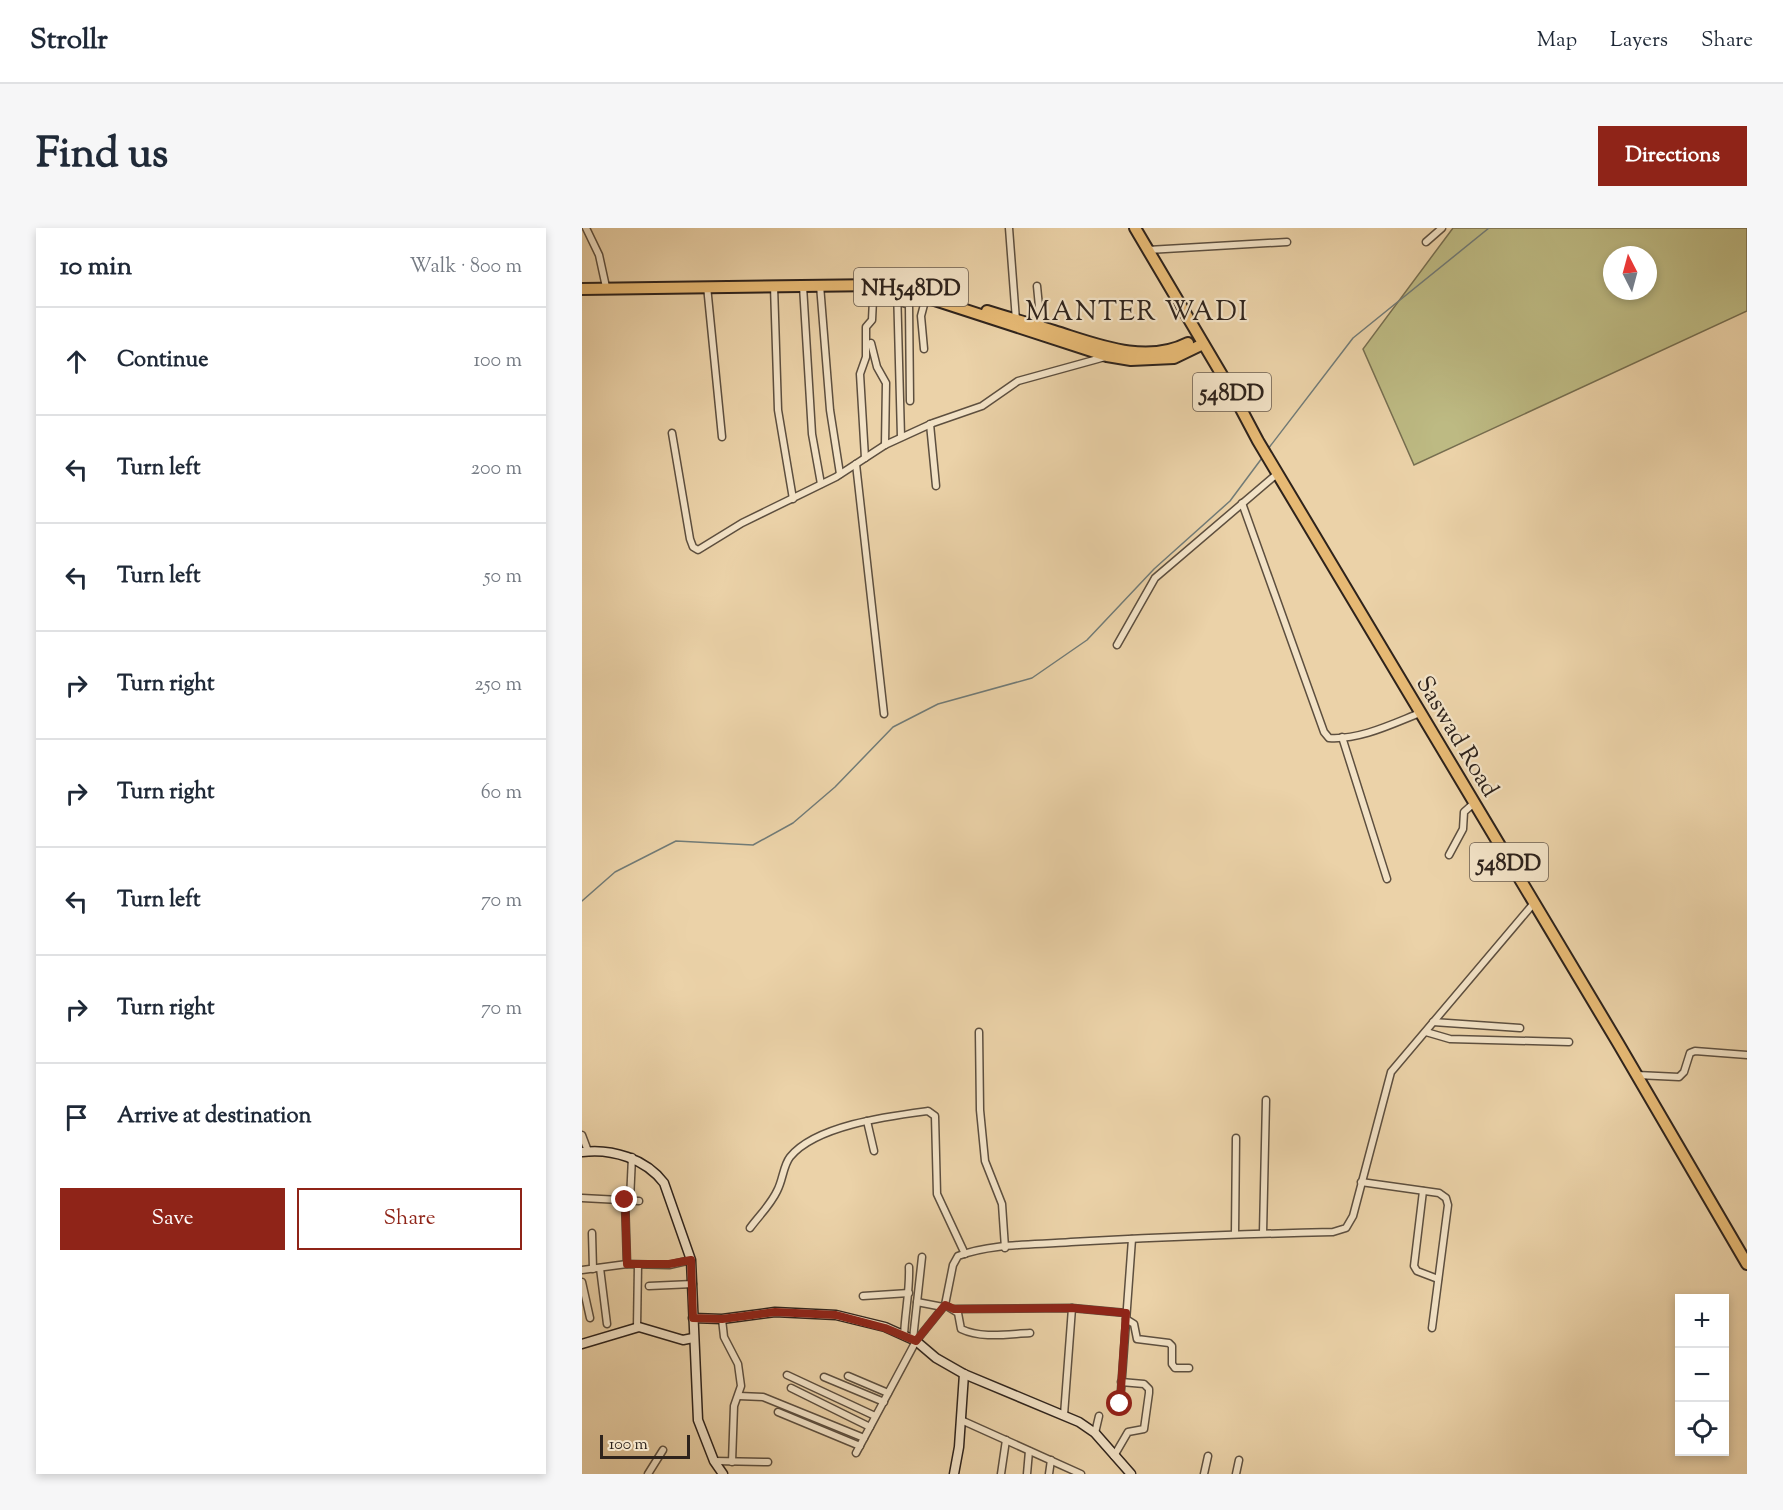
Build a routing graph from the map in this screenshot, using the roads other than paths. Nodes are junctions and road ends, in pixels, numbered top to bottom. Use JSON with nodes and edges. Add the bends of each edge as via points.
{"nodes":[{"id":1,"x":586,"y":228,"type":"edge"},
{"id":2,"x":1010,"y":228,"type":"edge"},
{"id":3,"x":1136,"y":228,"type":"edge"},
{"id":4,"x":1442,"y":228,"type":"edge"},
{"id":5,"x":1287,"y":242,"type":"dead end"},
{"id":6,"x":1426,"y":242,"type":"dead end"},
{"id":7,"x":1148,"y":250,"type":"junction"},
{"id":8,"x":874,"y":282,"type":"junction"},
{"id":9,"x":582,"y":283,"type":"edge"},
{"id":10,"x":606,"y":284,"type":"junction"},
{"id":11,"x":820,"y":285,"type":"junction"},
{"id":12,"x":707,"y":286,"type":"junction"},
{"id":13,"x":774,"y":286,"type":"junction"},
{"id":14,"x":804,"y":286,"type":"junction"},
{"id":15,"x":1036,"y":286,"type":"dead end"},
{"id":16,"x":897,"y":288,"type":"junction"},
{"id":17,"x":582,"y":289,"type":"edge"},
{"id":18,"x":926,"y":297,"type":"junction"},
{"id":19,"x":897,"y":301,"type":"junction"},
{"id":20,"x":952,"y":303,"type":"junction"},
{"id":21,"x":1016,"y":324,"type":"junction"},
{"id":22,"x":869,"y":325,"type":"junction"},
{"id":23,"x":1041,"y":327,"type":"junction"},
{"id":24,"x":1201,"y":341,"type":"junction"},
{"id":25,"x":924,"y":349,"type":"dead end"},
{"id":26,"x":1108,"y":353,"type":"junction"},
{"id":27,"x":910,"y":401,"type":"dead end"},
{"id":28,"x":930,"y":424,"type":"junction"},
{"id":29,"x":672,"y":433,"type":"dead end"},
{"id":30,"x":722,"y":437,"type":"dead end"},
{"id":31,"x":901,"y":437,"type":"junction"},
{"id":32,"x":885,"y":445,"type":"junction"},
{"id":33,"x":865,"y":458,"type":"junction"},
{"id":34,"x":856,"y":464,"type":"junction"},
{"id":35,"x":840,"y":474,"type":"junction"},
{"id":36,"x":1278,"y":474,"type":"junction"},
{"id":37,"x":821,"y":484,"type":"junction"},
{"id":38,"x":936,"y":486,"type":"dead end"},
{"id":39,"x":793,"y":500,"type":"junction"},
{"id":40,"x":1242,"y":503,"type":"junction"},
{"id":41,"x":1117,"y":645,"type":"dead end"},
{"id":42,"x":1420,"y":713,"type":"junction"},
{"id":43,"x":884,"y":714,"type":"dead end"},
{"id":44,"x":1342,"y":737,"type":"junction"},
{"id":45,"x":1474,"y":803,"type":"junction"},
{"id":46,"x":1449,"y":855,"type":"dead end"},
{"id":47,"x":1388,"y":879,"type":"dead end"},
{"id":48,"x":1534,"y":903,"type":"junction"},
{"id":49,"x":1433,"y":1022,"type":"junction"},
{"id":50,"x":1520,"y":1028,"type":"dead end"},
{"id":51,"x":979,"y":1032,"type":"dead end"},
{"id":52,"x":1426,"y":1032,"type":"junction"},
{"id":53,"x":1569,"y":1042,"type":"dead end"},
{"id":54,"x":1747,"y":1054,"type":"edge"},
{"id":55,"x":1637,"y":1075,"type":"junction"},
{"id":56,"x":1266,"y":1100,"type":"dead end"},
{"id":57,"x":867,"y":1121,"type":"junction"},
{"id":58,"x":582,"y":1135,"type":"edge"},
{"id":59,"x":1236,"y":1138,"type":"dead end"},
{"id":60,"x":585,"y":1151,"type":"edge"},
{"id":61,"x":874,"y":1151,"type":"dead end"},
{"id":62,"x":632,"y":1158,"type":"junction"},
{"id":63,"x":1361,"y":1182,"type":"junction"},
{"id":64,"x":1423,"y":1191,"type":"junction"},
{"id":65,"x":582,"y":1198,"type":"edge"},
{"id":66,"x":628,"y":1200,"type":"junction"},
{"id":67,"x":639,"y":1200,"type":"dead end"},
{"id":68,"x":750,"y":1228,"type":"dead end"},
{"id":69,"x":592,"y":1233,"type":"dead end"},
{"id":70,"x":1263,"y":1233,"type":"junction"},
{"id":71,"x":1235,"y":1234,"type":"junction"},
{"id":72,"x":1132,"y":1239,"type":"junction"},
{"id":73,"x":1005,"y":1248,"type":"junction"},
{"id":74,"x":965,"y":1254,"type":"junction"},
{"id":75,"x":921,"y":1257,"type":"dead end"},
{"id":76,"x":691,"y":1260,"type":"junction"},
{"id":77,"x":1747,"y":1262,"type":"edge"},
{"id":78,"x":627,"y":1264,"type":"junction"},
{"id":79,"x":638,"y":1265,"type":"junction"},
{"id":80,"x":909,"y":1267,"type":"dead end"},
{"id":81,"x":597,"y":1268,"type":"junction"},
{"id":82,"x":582,"y":1270,"type":"edge"},
{"id":83,"x":1438,"y":1279,"type":"junction"},
{"id":84,"x":582,"y":1282,"type":"edge"},
{"id":85,"x":693,"y":1284,"type":"junction"},
{"id":86,"x":649,"y":1286,"type":"dead end"},
{"id":87,"x":909,"y":1293,"type":"junction"},
{"id":88,"x":863,"y":1296,"type":"dead end"},
{"id":89,"x":917,"y":1302,"type":"junction"},
{"id":90,"x":944,"y":1306,"type":"junction"},
{"id":91,"x":1072,"y":1308,"type":"junction"},
{"id":92,"x":954,"y":1309,"type":"junction"},
{"id":93,"x":1126,"y":1316,"type":"junction"},
{"id":94,"x":590,"y":1318,"type":"dead end"},
{"id":95,"x":693,"y":1318,"type":"junction"},
{"id":96,"x":722,"y":1319,"type":"junction"},
{"id":97,"x":607,"y":1323,"type":"dead end"},
{"id":98,"x":637,"y":1327,"type":"junction"},
{"id":99,"x":1432,"y":1328,"type":"dead end"},
{"id":100,"x":1030,"y":1333,"type":"dead end"},
{"id":101,"x":693,"y":1338,"type":"junction"},
{"id":102,"x":911,"y":1338,"type":"junction"},
{"id":103,"x":582,"y":1344,"type":"edge"},
{"id":104,"x":1189,"y":1368,"type":"dead end"},
{"id":105,"x":964,"y":1374,"type":"junction"},
{"id":106,"x":787,"y":1375,"type":"dead end"},
{"id":107,"x":848,"y":1376,"type":"dead end"},
{"id":108,"x":824,"y":1377,"type":"dead end"},
{"id":109,"x":1121,"y":1382,"type":"junction"},
{"id":110,"x":791,"y":1388,"type":"dead end"},
{"id":111,"x":888,"y":1393,"type":"junction"},
{"id":112,"x":739,"y":1396,"type":"junction"},
{"id":113,"x":884,"y":1402,"type":"junction"},
{"id":114,"x":1120,"y":1404,"type":"dead end"},
{"id":115,"x":778,"y":1412,"type":"dead end"},
{"id":116,"x":1064,"y":1415,"type":"junction"},
{"id":117,"x":876,"y":1416,"type":"junction"},
{"id":118,"x":1099,"y":1416,"type":"dead end"},
{"id":119,"x":962,"y":1420,"type":"junction"},
{"id":120,"x":870,"y":1427,"type":"junction"},
{"id":121,"x":1095,"y":1433,"type":"junction"},
{"id":122,"x":864,"y":1438,"type":"junction"},
{"id":123,"x":1006,"y":1440,"type":"junction"},
{"id":124,"x":860,"y":1446,"type":"junction"},
{"id":125,"x":663,"y":1450,"type":"dead end"},
{"id":126,"x":1029,"y":1451,"type":"junction"},
{"id":127,"x":856,"y":1453,"type":"dead end"},
{"id":128,"x":1114,"y":1456,"type":"junction"},
{"id":129,"x":1208,"y":1456,"type":"dead end"},
{"id":130,"x":1051,"y":1460,"type":"junction"},
{"id":131,"x":1239,"y":1460,"type":"dead end"},
{"id":132,"x":714,"y":1461,"type":"junction"},
{"id":133,"x":732,"y":1462,"type":"junction"},
{"id":134,"x":768,"y":1462,"type":"dead end"},
{"id":135,"x":1072,"y":1472,"type":"edge"},
{"id":136,"x":648,"y":1474,"type":"edge"},
{"id":137,"x":719,"y":1474,"type":"edge"},
{"id":138,"x":954,"y":1474,"type":"edge"},
{"id":139,"x":1001,"y":1474,"type":"edge"},
{"id":140,"x":1027,"y":1474,"type":"edge"},
{"id":141,"x":1049,"y":1474,"type":"edge"},
{"id":142,"x":1081,"y":1474,"type":"edge"},
{"id":143,"x":1131,"y":1474,"type":"edge"},
{"id":144,"x":1204,"y":1474,"type":"edge"},
{"id":145,"x":1236,"y":1474,"type":"edge"}],
"edges":[{"from":1,"to":10,"type":"street","via":[[599,255]]},
{"from":2,"to":21,"type":"street"},
{"from":3,"to":7,"type":"highway","name":"Saswad Road"},
{"from":4,"to":6,"type":"street"},
{"from":5,"to":7,"type":"street"},
{"from":7,"to":24,"type":"highway","name":"Saswad Road"},
{"from":8,"to":10,"type":"highway","number":"NH548DD"},
{"from":8,"to":11,"type":"highway","number":"NH548DD"},
{"from":8,"to":16,"type":"highway","number":"NH548DD"},
{"from":8,"to":20,"type":"highway","number":"NH548DD","via":[[890,281]]},
{"from":8,"to":22,"type":"street"},
{"from":9,"to":10,"type":"highway","number":"NH548DD"},
{"from":10,"to":12,"type":"highway","number":"NH548DD"},
{"from":10,"to":17,"type":"highway","number":"NH548DD"},
{"from":11,"to":14,"type":"highway","number":"NH548DD"},
{"from":11,"to":35,"type":"street","via":[[830,410]]},
{"from":12,"to":13,"type":"highway","number":"NH548DD"},
{"from":12,"to":30,"type":"street"},
{"from":13,"to":14,"type":"highway","number":"NH548DD"},
{"from":13,"to":39,"type":"street","via":[[778,413]]},
{"from":14,"to":37,"type":"street","via":[[812,434]]},
{"from":15,"to":23,"type":"street"},
{"from":16,"to":18,"type":"highway","number":"NH548DD"},
{"from":16,"to":19,"type":"street"},
{"from":18,"to":20,"type":"highway","number":"NH548DD"},
{"from":18,"to":25,"type":"street","via":[[921,312]]},
{"from":19,"to":27,"type":"street","via":[[909,305]]},
{"from":19,"to":31,"type":"street"},
{"from":20,"to":21,"type":"highway","number":"NH548DD"},
{"from":21,"to":23,"type":"highway","number":"NH548DD"},
{"from":21,"to":26,"type":"highway","number":"NH548DD"},
{"from":22,"to":32,"type":"street","via":[[871,349],[885,383]]},
{"from":22,"to":33,"type":"street","via":[[860,374]]},
{"from":23,"to":26,"type":"highway","number":"NH548DD"},
{"from":24,"to":26,"type":"highway","number":"NH548DD","via":[[1174,358],[1131,360]]},
{"from":24,"to":36,"type":"highway","name":"Saswad Road","number":"548DD"},
{"from":26,"to":28,"type":"street","via":[[1028,376],[976,409]]},
{"from":28,"to":31,"type":"street"},
{"from":28,"to":38,"type":"street"},
{"from":29,"to":39,"type":"street","via":[[693,547],[702,548],[742,523]]},
{"from":31,"to":32,"type":"street"},
{"from":32,"to":33,"type":"street"},
{"from":33,"to":34,"type":"street"},
{"from":34,"to":35,"type":"street"},
{"from":34,"to":43,"type":"street"},
{"from":35,"to":37,"type":"street"},
{"from":36,"to":40,"type":"street"},
{"from":36,"to":42,"type":"highway","name":"Saswad Road","number":"548DD"},
{"from":37,"to":39,"type":"street"},
{"from":40,"to":41,"type":"street","via":[[1155,578]]},
{"from":40,"to":44,"type":"street","via":[[1324,732],[1329,738]]},
{"from":42,"to":44,"type":"street","via":[[1386,727]]},
{"from":42,"to":45,"type":"highway","name":"Saswad Road","number":"548DD"},
{"from":44,"to":47,"type":"street"},
{"from":45,"to":46,"type":"street","via":[[1464,812],[1463,829]]},
{"from":45,"to":48,"type":"highway","name":"Saswad Road","number":"548DD"},
{"from":48,"to":49,"type":"street"},
{"from":48,"to":55,"type":"highway","name":"Saswad Road","number":"548DD"},
{"from":49,"to":50,"type":"street"},
{"from":49,"to":52,"type":"street"},
{"from":51,"to":73,"type":"street","via":[[985,1161],[1002,1204]]},
{"from":52,"to":53,"type":"street","via":[[1450,1039]]},
{"from":52,"to":63,"type":"street","via":[[1391,1072]]},
{"from":54,"to":55,"type":"street","via":[[1692,1052],[1679,1077]]},
{"from":55,"to":77,"type":"highway","name":"Saswad Road","number":"548DD"},
{"from":56,"to":70,"type":"street"},
{"from":57,"to":61,"type":"street"},
{"from":57,"to":68,"type":"street","via":[[828,1131],[795,1152],[787,1162],[777,1191]]},
{"from":57,"to":74,"type":"street","via":[[933,1112],[937,1194]]},
{"from":58,"to":60,"type":"street"},
{"from":59,"to":71,"type":"street"},
{"from":60,"to":62,"type":"street"},
{"from":62,"to":66,"type":"street"},
{"from":62,"to":76,"type":"street","via":[[657,1173],[664,1183]]},
{"from":63,"to":64,"type":"street"},
{"from":63,"to":70,"type":"street","via":[[1346,1228],[1333,1232]]},
{"from":64,"to":83,"type":"street","via":[[1414,1266]]},
{"from":64,"to":83,"type":"street","via":[[1439,1193],[1448,1205]]},
{"from":65,"to":66,"type":"street"},
{"from":66,"to":67,"type":"street"},
{"from":66,"to":78,"type":"street"},
{"from":69,"to":81,"type":"street"},
{"from":70,"to":71,"type":"street"},
{"from":71,"to":72,"type":"street"},
{"from":72,"to":73,"type":"street"},
{"from":72,"to":93,"type":"street"},
{"from":73,"to":74,"type":"street"},
{"from":74,"to":90,"type":"street","via":[[953,1265]]},
{"from":75,"to":89,"type":"street"},
{"from":76,"to":79,"type":"street"},
{"from":76,"to":85,"type":"street"},
{"from":78,"to":79,"type":"street"},
{"from":78,"to":81,"type":"street"},
{"from":79,"to":98,"type":"street"},
{"from":80,"to":87,"type":"street"},
{"from":81,"to":82,"type":"street"},
{"from":81,"to":97,"type":"street"},
{"from":83,"to":99,"type":"street"},
{"from":84,"to":94,"type":"street"},
{"from":85,"to":86,"type":"street"},
{"from":85,"to":95,"type":"street"},
{"from":87,"to":88,"type":"street"},
{"from":87,"to":102,"type":"street","via":[[906,1303]]},
{"from":89,"to":90,"type":"street"},
{"from":89,"to":102,"type":"street"},
{"from":90,"to":92,"type":"street"},
{"from":90,"to":102,"type":"street"},
{"from":91,"to":92,"type":"street"},
{"from":91,"to":93,"type":"street"},
{"from":91,"to":116,"type":"street"},
{"from":92,"to":100,"type":"street","via":[[965,1331]]},
{"from":93,"to":104,"type":"street","via":[[1134,1324],[1137,1339],[1169,1343],[1175,1368]]},
{"from":93,"to":109,"type":"street"},
{"from":95,"to":96,"type":"street"},
{"from":95,"to":101,"type":"street"},
{"from":96,"to":102,"type":"street","via":[[775,1312],[836,1315]]},
{"from":96,"to":112,"type":"street","via":[[724,1337],[740,1370]]},
{"from":98,"to":101,"type":"street","via":[[683,1340]]},
{"from":98,"to":103,"type":"street"},
{"from":101,"to":132,"type":"street","via":[[698,1420]]},
{"from":102,"to":105,"type":"street"},
{"from":102,"to":111,"type":"street"},
{"from":105,"to":116,"type":"street"},
{"from":105,"to":119,"type":"street"},
{"from":106,"to":117,"type":"street"},
{"from":107,"to":111,"type":"street"},
{"from":108,"to":113,"type":"street"},
{"from":109,"to":114,"type":"street"},
{"from":109,"to":128,"type":"street","via":[[1144,1384],[1149,1394],[1144,1429],[1128,1432]]},
{"from":110,"to":120,"type":"street"},
{"from":111,"to":113,"type":"street"},
{"from":112,"to":122,"type":"street","via":[[763,1397]]},
{"from":112,"to":133,"type":"street","via":[[734,1406]]},
{"from":113,"to":117,"type":"street"},
{"from":115,"to":124,"type":"street"},
{"from":116,"to":121,"type":"street"},
{"from":117,"to":120,"type":"street"},
{"from":118,"to":121,"type":"street"},
{"from":119,"to":123,"type":"street"},
{"from":119,"to":138,"type":"street"},
{"from":120,"to":122,"type":"street"},
{"from":121,"to":128,"type":"street"},
{"from":122,"to":124,"type":"street"},
{"from":123,"to":126,"type":"street"},
{"from":123,"to":139,"type":"street"},
{"from":124,"to":127,"type":"street"},
{"from":125,"to":136,"type":"street"},
{"from":126,"to":130,"type":"street"},
{"from":126,"to":140,"type":"street"},
{"from":128,"to":143,"type":"street"},
{"from":129,"to":144,"type":"street"},
{"from":130,"to":135,"type":"street"},
{"from":130,"to":141,"type":"street"},
{"from":131,"to":145,"type":"street"},
{"from":132,"to":133,"type":"street"},
{"from":132,"to":137,"type":"street"},
{"from":133,"to":134,"type":"street"},
{"from":135,"to":142,"type":"street"}]}
